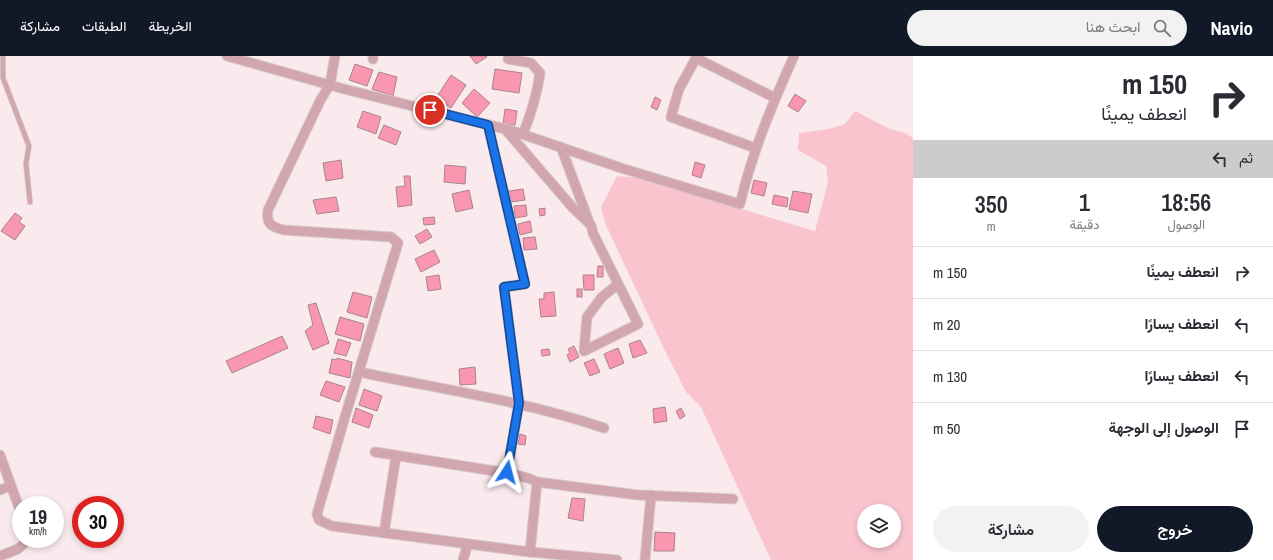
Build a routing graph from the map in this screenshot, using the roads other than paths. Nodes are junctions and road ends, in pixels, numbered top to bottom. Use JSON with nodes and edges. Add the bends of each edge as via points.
{"nodes":[{"id":1,"x":3,"y":56,"type":"edge"},
{"id":2,"x":227,"y":56,"type":"edge"},
{"id":3,"x":335,"y":56,"type":"edge"},
{"id":4,"x":794,"y":56,"type":"edge"},
{"id":5,"x":696,"y":57,"type":"edge"},
{"id":6,"x":508,"y":59,"type":"dead end"},
{"id":7,"x":330,"y":84,"type":"junction"},
{"id":8,"x":775,"y":98,"type":"junction"},
{"id":9,"x":488,"y":125,"type":"junction"},
{"id":10,"x":505,"y":129,"type":"junction"},
{"id":11,"x":522,"y":134,"type":"junction"},
{"id":12,"x":561,"y":147,"type":"junction"},
{"id":13,"x":755,"y":148,"type":"junction"},
{"id":14,"x":30,"y":202,"type":"dead end"},
{"id":15,"x":591,"y":225,"type":"junction"},
{"id":16,"x":618,"y":284,"type":"junction"},
{"id":17,"x":359,"y":372,"type":"junction"},
{"id":18,"x":519,"y":403,"type":"junction"},
{"id":19,"x":604,"y":428,"type":"dead end"},
{"id":20,"x":375,"y":452,"type":"dead end"},
{"id":21,"x":0,"y":455,"type":"edge"},
{"id":22,"x":396,"y":456,"type":"junction"},
{"id":23,"x":507,"y":472,"type":"junction"},
{"id":24,"x":537,"y":482,"type":"junction"},
{"id":25,"x":10,"y":486,"type":"junction"},
{"id":26,"x":0,"y":490,"type":"edge"},
{"id":27,"x":14,"y":496,"type":"edge"},
{"id":28,"x":651,"y":496,"type":"junction"},
{"id":29,"x":733,"y":499,"type":"dead end"},
{"id":30,"x":384,"y":533,"type":"junction"},
{"id":31,"x":468,"y":544,"type":"junction"},
{"id":32,"x":19,"y":548,"type":"edge"},
{"id":33,"x":530,"y":552,"type":"junction"},
{"id":34,"x":0,"y":556,"type":"edge"},
{"id":35,"x":578,"y":558,"type":"edge"},
{"id":36,"x":462,"y":560,"type":"edge"},
{"id":37,"x":617,"y":560,"type":"edge"},
{"id":38,"x":645,"y":560,"type":"edge"}],
"edges":[{"from":1,"to":14,"type":"lane","via":[[3,78],[29,146],[26,164]]},
{"from":2,"to":7,"type":"street"},
{"from":3,"to":7,"type":"street"},
{"from":4,"to":8,"type":"street"},
{"from":5,"to":8,"type":"street"},
{"from":5,"to":13,"type":"street","via":[[679,89],[671,117]]},
{"from":6,"to":11,"type":"street","via":[[531,63],[540,74],[532,111]]},
{"from":7,"to":9,"type":"street"},
{"from":7,"to":17,"type":"street","via":[[271,203],[267,219],[275,228],[284,230],[391,237],[398,243]]},
{"from":8,"to":13,"type":"street"},
{"from":9,"to":10,"type":"street"},
{"from":9,"to":18,"type":"street","via":[[525,284],[504,287]]},
{"from":10,"to":11,"type":"street"},
{"from":10,"to":15,"type":"street","via":[[573,208]]},
{"from":11,"to":12,"type":"street"},
{"from":12,"to":13,"type":"street","via":[[740,204]]},
{"from":12,"to":15,"type":"street"},
{"from":15,"to":16,"type":"street"},
{"from":16,"to":16,"type":"street","via":[[602,297],[587,316],[584,351],[638,324]]},
{"from":17,"to":18,"type":"street"},
{"from":17,"to":30,"type":"street","via":[[317,514],[319,520],[332,526]]},
{"from":18,"to":19,"type":"street"},
{"from":18,"to":23,"type":"street"},
{"from":20,"to":22,"type":"street"},
{"from":21,"to":25,"type":"street"},
{"from":22,"to":23,"type":"street"},
{"from":22,"to":30,"type":"street"},
{"from":23,"to":24,"type":"street"},
{"from":24,"to":28,"type":"street"},
{"from":24,"to":33,"type":"street"},
{"from":25,"to":26,"type":"street"},
{"from":25,"to":27,"type":"street"},
{"from":28,"to":29,"type":"street"},
{"from":28,"to":38,"type":"street"},
{"from":30,"to":31,"type":"street"},
{"from":31,"to":33,"type":"street"},
{"from":31,"to":36,"type":"street"},
{"from":32,"to":34,"type":"street"},
{"from":33,"to":35,"type":"street"},
{"from":35,"to":37,"type":"street"}]}
